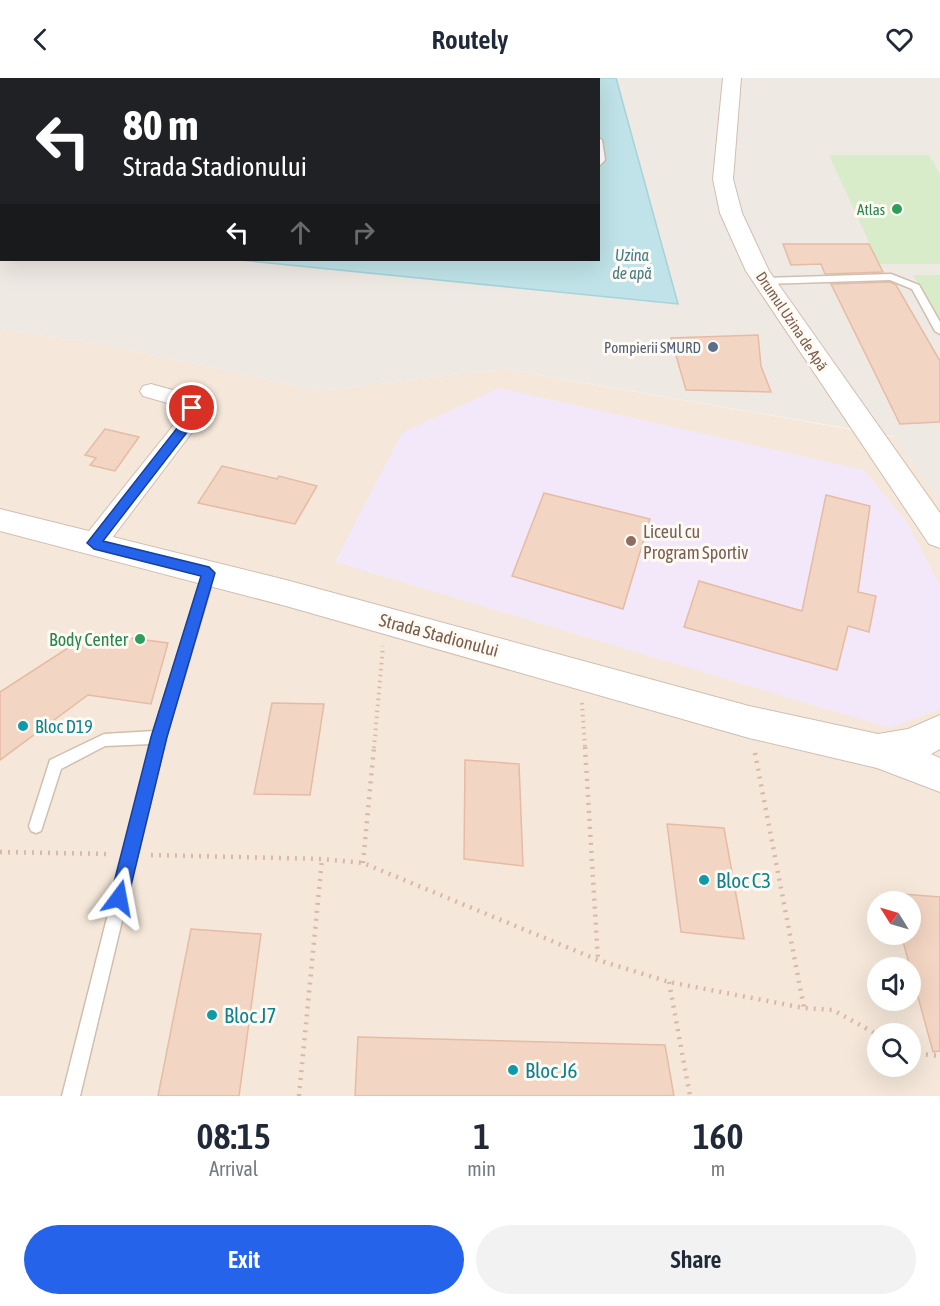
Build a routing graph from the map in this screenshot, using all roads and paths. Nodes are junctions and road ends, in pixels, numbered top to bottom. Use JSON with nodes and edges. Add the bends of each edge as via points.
{"nodes":[{"id":1,"x":732,"y":78,"type":"edge"},
{"id":2,"x":764,"y":281,"type":"junction"},
{"id":3,"x":940,"y":331,"type":"edge"},
{"id":4,"x":151,"y":392,"type":"dead end"},
{"id":5,"x":0,"y":520,"type":"edge"},
{"id":6,"x":940,"y":536,"type":"edge"},
{"id":7,"x":94,"y":543,"type":"junction"},
{"id":8,"x":209,"y":573,"type":"junction"},
{"id":9,"x":385,"y":621,"type":"junction"},
{"id":10,"x":581,"y":675,"type":"junction"},
{"id":11,"x":748,"y":722,"type":"junction"},
{"id":12,"x":940,"y":731,"type":"edge"},
{"id":13,"x":159,"y":737,"type":"junction"},
{"id":14,"x":878,"y":751,"type":"junction"},
{"id":15,"x":940,"y":775,"type":"edge"},
{"id":16,"x":36,"y":826,"type":"dead end"},
{"id":17,"x":0,"y":852,"type":"edge"},
{"id":18,"x":129,"y":854,"type":"junction"},
{"id":19,"x":322,"y":859,"type":"junction"},
{"id":20,"x":363,"y":863,"type":"junction"},
{"id":21,"x":598,"y":960,"type":"junction"},
{"id":22,"x":669,"y":982,"type":"junction"},
{"id":23,"x":804,"y":1008,"type":"junction"},
{"id":24,"x":867,"y":1029,"type":"edge"},
{"id":25,"x":921,"y":1054,"type":"edge"},
{"id":26,"x":940,"y":1056,"type":"edge"},
{"id":27,"x":71,"y":1096,"type":"edge"},
{"id":28,"x":299,"y":1096,"type":"edge"},
{"id":29,"x":690,"y":1096,"type":"edge"}],
"edges":[{"from":1,"to":2,"type":"street","name":"Drumul Uzina de Apă","via":[[723,179],[731,213]]},
{"from":2,"to":3,"type":"lane","via":[[891,277],[916,287]]},
{"from":2,"to":6,"type":"street","name":"Drumul Uzina de Apă"},
{"from":4,"to":7,"type":"street","via":[[186,401],[192,408],[191,419]]},
{"from":5,"to":7,"type":"street","name":"Strada Stadionului"},
{"from":7,"to":8,"type":"street","name":"Strada Stadionului"},
{"from":8,"to":9,"type":"street","name":"Strada Stadionului"},
{"from":8,"to":13,"type":"lane"},
{"from":9,"to":10,"type":"street","name":"Strada Stadionului"},
{"from":9,"to":20,"type":"path"},
{"from":10,"to":11,"type":"street","name":"Strada Stadionului"},
{"from":10,"to":21,"type":"path"},
{"from":11,"to":14,"type":"street","name":"Strada Stadionului"},
{"from":11,"to":23,"type":"path"},
{"from":12,"to":14,"type":"street","name":"Strada Stadionului","via":[[913,745]]},
{"from":13,"to":16,"type":"lane","via":[[104,740],[55,765]]},
{"from":13,"to":18,"type":"lane"},
{"from":14,"to":15,"type":"street","name":"Strada Stadionului"},
{"from":17,"to":18,"type":"path"},
{"from":18,"to":19,"type":"path"},
{"from":18,"to":27,"type":"lane"},
{"from":19,"to":20,"type":"path"},
{"from":19,"to":28,"type":"path"},
{"from":20,"to":21,"type":"path"},
{"from":21,"to":22,"type":"path"},
{"from":22,"to":23,"type":"path"},
{"from":22,"to":29,"type":"path"},
{"from":23,"to":24,"type":"path","via":[[833,1011]]},
{"from":25,"to":26,"type":"path"}]}
